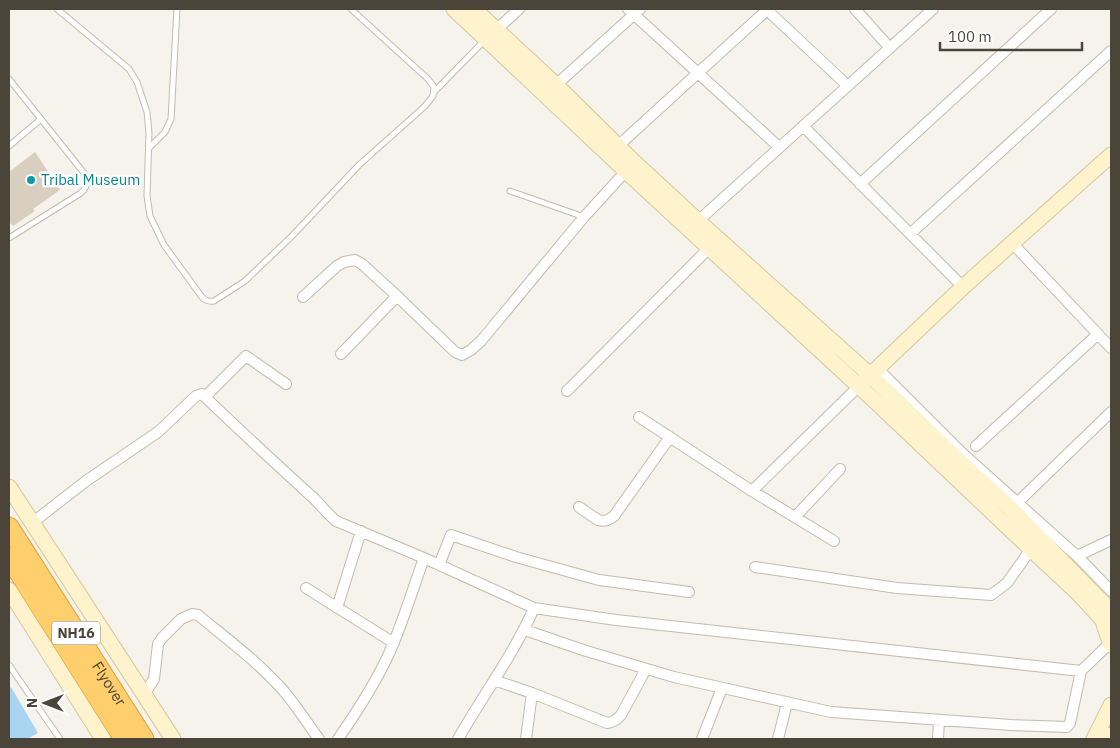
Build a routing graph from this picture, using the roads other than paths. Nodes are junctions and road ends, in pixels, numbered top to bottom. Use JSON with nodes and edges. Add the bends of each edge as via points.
{"nodes":[{"id":1,"x":57,"y":9,"type":"edge"},
{"id":2,"x":177,"y":9,"type":"edge"},
{"id":3,"x":351,"y":9,"type":"edge"},
{"id":4,"x":454,"y":9,"type":"edge"},
{"id":5,"x":474,"y":9,"type":"edge"},
{"id":6,"x":519,"y":9,"type":"edge"},
{"id":7,"x":855,"y":9,"type":"edge"},
{"id":8,"x":933,"y":9,"type":"edge"},
{"id":9,"x":1052,"y":9,"type":"edge"},
{"id":10,"x":767,"y":10,"type":"edge"},
{"id":11,"x":634,"y":11,"type":"edge"},
{"id":12,"x":491,"y":35,"type":"junction"},
{"id":13,"x":890,"y":48,"type":"junction"},
{"id":14,"x":1111,"y":51,"type":"edge"},
{"id":15,"x":699,"y":74,"type":"junction"},
{"id":16,"x":9,"y":79,"type":"edge"},
{"id":17,"x":556,"y":85,"type":"junction"},
{"id":18,"x":848,"y":86,"type":"junction"},
{"id":19,"x":434,"y":92,"type":"junction"},
{"id":20,"x":41,"y":119,"type":"junction"},
{"id":21,"x":803,"y":126,"type":"junction"},
{"id":22,"x":9,"y":146,"type":"edge"},
{"id":23,"x":618,"y":146,"type":"junction"},
{"id":24,"x":779,"y":147,"type":"junction"},
{"id":25,"x":149,"y":148,"type":"junction"},
{"id":26,"x":1111,"y":155,"type":"edge"},
{"id":27,"x":626,"y":171,"type":"junction"},
{"id":28,"x":860,"y":184,"type":"junction"},
{"id":29,"x":510,"y":191,"type":"dead end"},
{"id":30,"x":584,"y":217,"type":"junction"},
{"id":31,"x":698,"y":221,"type":"junction"},
{"id":32,"x":910,"y":234,"type":"junction"},
{"id":33,"x":9,"y":238,"type":"edge"},
{"id":34,"x":1012,"y":244,"type":"junction"},
{"id":35,"x":709,"y":248,"type":"junction"},
{"id":36,"x":963,"y":287,"type":"junction"},
{"id":37,"x":398,"y":296,"type":"junction"},
{"id":38,"x":303,"y":297,"type":"dead end"},
{"id":39,"x":1098,"y":334,"type":"junction"},
{"id":40,"x":1110,"y":344,"type":"edge"},
{"id":41,"x":341,"y":354,"type":"dead end"},
{"id":42,"x":873,"y":371,"type":"junction"},
{"id":43,"x":286,"y":384,"type":"dead end"},
{"id":44,"x":858,"y":386,"type":"junction"},
{"id":45,"x":567,"y":391,"type":"dead end"},
{"id":46,"x":205,"y":397,"type":"junction"},
{"id":47,"x":1111,"y":412,"type":"edge"},
{"id":48,"x":639,"y":417,"type":"dead end"},
{"id":49,"x":670,"y":437,"type":"junction"},
{"id":50,"x":976,"y":446,"type":"dead end"},
{"id":51,"x":840,"y":469,"type":"dead end"},
{"id":52,"x":9,"y":488,"type":"edge"},
{"id":53,"x":752,"y":491,"type":"junction"},
{"id":54,"x":1018,"y":502,"type":"junction"},
{"id":55,"x":579,"y":507,"type":"dead end"},
{"id":56,"x":795,"y":517,"type":"junction"},
{"id":57,"x":32,"y":523,"type":"junction"},
{"id":58,"x":9,"y":527,"type":"edge"},
{"id":59,"x":361,"y":532,"type":"junction"},
{"id":60,"x":1111,"y":540,"type":"edge"},
{"id":61,"x":834,"y":541,"type":"dead end"},
{"id":62,"x":1031,"y":549,"type":"junction"},
{"id":63,"x":1077,"y":556,"type":"junction"},
{"id":64,"x":9,"y":557,"type":"edge"},
{"id":65,"x":424,"y":558,"type":"junction"},
{"id":66,"x":439,"y":565,"type":"junction"},
{"id":67,"x":755,"y":567,"type":"dead end"},
{"id":68,"x":306,"y":588,"type":"dead end"},
{"id":69,"x":9,"y":590,"type":"edge"},
{"id":70,"x":1111,"y":591,"type":"edge"},
{"id":71,"x":689,"y":592,"type":"dead end"},
{"id":72,"x":337,"y":608,"type":"junction"},
{"id":73,"x":534,"y":608,"type":"junction"},
{"id":74,"x":1106,"y":614,"type":"edge"},
{"id":75,"x":525,"y":630,"type":"junction"},
{"id":76,"x":1111,"y":639,"type":"edge"},
{"id":77,"x":394,"y":643,"type":"junction"},
{"id":78,"x":9,"y":665,"type":"edge"},
{"id":79,"x":646,"y":669,"type":"junction"},
{"id":80,"x":1081,"y":671,"type":"junction"},
{"id":81,"x":494,"y":680,"type":"junction"},
{"id":82,"x":722,"y":688,"type":"junction"},
{"id":83,"x":532,"y":692,"type":"junction"},
{"id":84,"x":144,"y":695,"type":"junction"},
{"id":85,"x":787,"y":703,"type":"junction"},
{"id":86,"x":1111,"y":705,"type":"edge"},
{"id":87,"x":939,"y":720,"type":"junction"},
{"id":88,"x":1111,"y":735,"type":"edge"},
{"id":89,"x":60,"y":739,"type":"edge"},
{"id":90,"x":103,"y":739,"type":"edge"},
{"id":91,"x":124,"y":739,"type":"edge"},
{"id":92,"x":144,"y":739,"type":"edge"},
{"id":93,"x":173,"y":739,"type":"edge"},
{"id":94,"x":319,"y":739,"type":"edge"},
{"id":95,"x":338,"y":739,"type":"edge"},
{"id":96,"x":458,"y":739,"type":"edge"},
{"id":97,"x":526,"y":739,"type":"edge"},
{"id":98,"x":702,"y":739,"type":"edge"},
{"id":99,"x":778,"y":739,"type":"edge"},
{"id":100,"x":938,"y":739,"type":"edge"},
{"id":101,"x":1094,"y":739,"type":"edge"},
{"id":102,"x":1108,"y":739,"type":"edge"}],
"edges":[{"from":1,"to":25,"type":"lane","via":[[129,69],[147,112]]},
{"from":2,"to":25,"type":"lane","via":[[170,118],[164,132]]},
{"from":3,"to":19,"type":"lane","via":[[428,79]]},
{"from":4,"to":12,"type":"street"},
{"from":5,"to":12,"type":"street"},
{"from":6,"to":12,"type":"street"},
{"from":7,"to":13,"type":"street"},
{"from":8,"to":13,"type":"street"},
{"from":9,"to":28,"type":"street"},
{"from":10,"to":15,"type":"street"},
{"from":10,"to":18,"type":"street"},
{"from":11,"to":15,"type":"street"},
{"from":11,"to":17,"type":"street"},
{"from":12,"to":17,"type":"street"},
{"from":12,"to":19,"type":"lane"},
{"from":12,"to":27,"type":"street"},
{"from":13,"to":18,"type":"street"},
{"from":14,"to":32,"type":"street"},
{"from":15,"to":23,"type":"street"},
{"from":15,"to":24,"type":"street"},
{"from":16,"to":20,"type":"lane"},
{"from":17,"to":23,"type":"street"},
{"from":18,"to":21,"type":"street"},
{"from":19,"to":25,"type":"lane","via":[[424,107],[359,165],[246,281],[209,302],[191,284],[164,245],[150,216],[147,196]]},
{"from":20,"to":22,"type":"lane"},
{"from":20,"to":33,"type":"lane","via":[[84,173],[86,188]]},
{"from":21,"to":24,"type":"street"},
{"from":21,"to":28,"type":"street"},
{"from":23,"to":31,"type":"street"},
{"from":24,"to":31,"type":"street"},
{"from":26,"to":34,"type":"street"},
{"from":27,"to":30,"type":"street"},
{"from":27,"to":35,"type":"street"},
{"from":28,"to":32,"type":"street"},
{"from":29,"to":30,"type":"lane"},
{"from":30,"to":37,"type":"street","via":[[481,341],[462,355],[455,352]]},
{"from":31,"to":42,"type":"street"},
{"from":32,"to":36,"type":"street"},
{"from":34,"to":36,"type":"street"},
{"from":34,"to":39,"type":"street"},
{"from":35,"to":44,"type":"street"},
{"from":35,"to":45,"type":"street"},
{"from":36,"to":42,"type":"street"},
{"from":37,"to":38,"type":"street","via":[[362,264],[349,260],[337,266]]},
{"from":37,"to":41,"type":"street"},
{"from":39,"to":40,"type":"street"},
{"from":39,"to":50,"type":"street"},
{"from":42,"to":44,"type":"street"},
{"from":42,"to":54,"type":"street"},
{"from":42,"to":74,"type":"street","via":[[953,456],[1011,509]]},
{"from":43,"to":46,"type":"street","via":[[246,356]]},
{"from":44,"to":53,"type":"street"},
{"from":44,"to":62,"type":"street"},
{"from":46,"to":57,"type":"street","via":[[202,394],[196,396],[158,432]]},
{"from":46,"to":59,"type":"street","via":[[329,516]]},
{"from":47,"to":54,"type":"street"},
{"from":48,"to":49,"type":"street"},
{"from":49,"to":53,"type":"street"},
{"from":49,"to":55,"type":"street","via":[[609,519],[598,520]]},
{"from":51,"to":56,"type":"street"},
{"from":52,"to":57,"type":"street"},
{"from":53,"to":56,"type":"street"},
{"from":54,"to":63,"type":"street"},
{"from":56,"to":61,"type":"street"},
{"from":57,"to":84,"type":"street"},
{"from":58,"to":92,"type":"highway","name":"Flyover","number":"NH16"},
{"from":59,"to":65,"type":"street"},
{"from":59,"to":72,"type":"street"},
{"from":60,"to":63,"type":"street"},
{"from":62,"to":67,"type":"street","via":[[1007,583],[992,595],[897,588]]},
{"from":62,"to":74,"type":"street"},
{"from":63,"to":70,"type":"street"},
{"from":64,"to":91,"type":"highway","name":"Flyover","number":"NH16"},
{"from":65,"to":66,"type":"street"},
{"from":65,"to":77,"type":"street"},
{"from":66,"to":71,"type":"street","via":[[451,535],[516,558],[599,580]]},
{"from":66,"to":73,"type":"street"},
{"from":68,"to":72,"type":"street"},
{"from":69,"to":90,"type":"street"},
{"from":72,"to":77,"type":"street"},
{"from":73,"to":75,"type":"street"},
{"from":73,"to":80,"type":"street","via":[[616,620]]},
{"from":74,"to":76,"type":"street"},
{"from":75,"to":79,"type":"street"},
{"from":75,"to":81,"type":"street"},
{"from":76,"to":80,"type":"street"},
{"from":77,"to":95,"type":"street","via":[[363,703]]},
{"from":78,"to":89,"type":"lane"},
{"from":79,"to":82,"type":"street"},
{"from":79,"to":83,"type":"street","via":[[621,715],[612,722],[607,723]]},
{"from":80,"to":87,"type":"street","via":[[1067,727]]},
{"from":81,"to":83,"type":"street"},
{"from":81,"to":96,"type":"street"},
{"from":82,"to":85,"type":"street"},
{"from":82,"to":98,"type":"street"},
{"from":83,"to":97,"type":"street"},
{"from":84,"to":93,"type":"street"},
{"from":84,"to":94,"type":"street","via":[[154,679],[158,644],[181,619],[198,615],[270,676]]},
{"from":85,"to":87,"type":"street","via":[[831,712]]},
{"from":85,"to":99,"type":"street"},
{"from":86,"to":101,"type":"street"},
{"from":87,"to":100,"type":"street"},
{"from":88,"to":102,"type":"street"}]}
